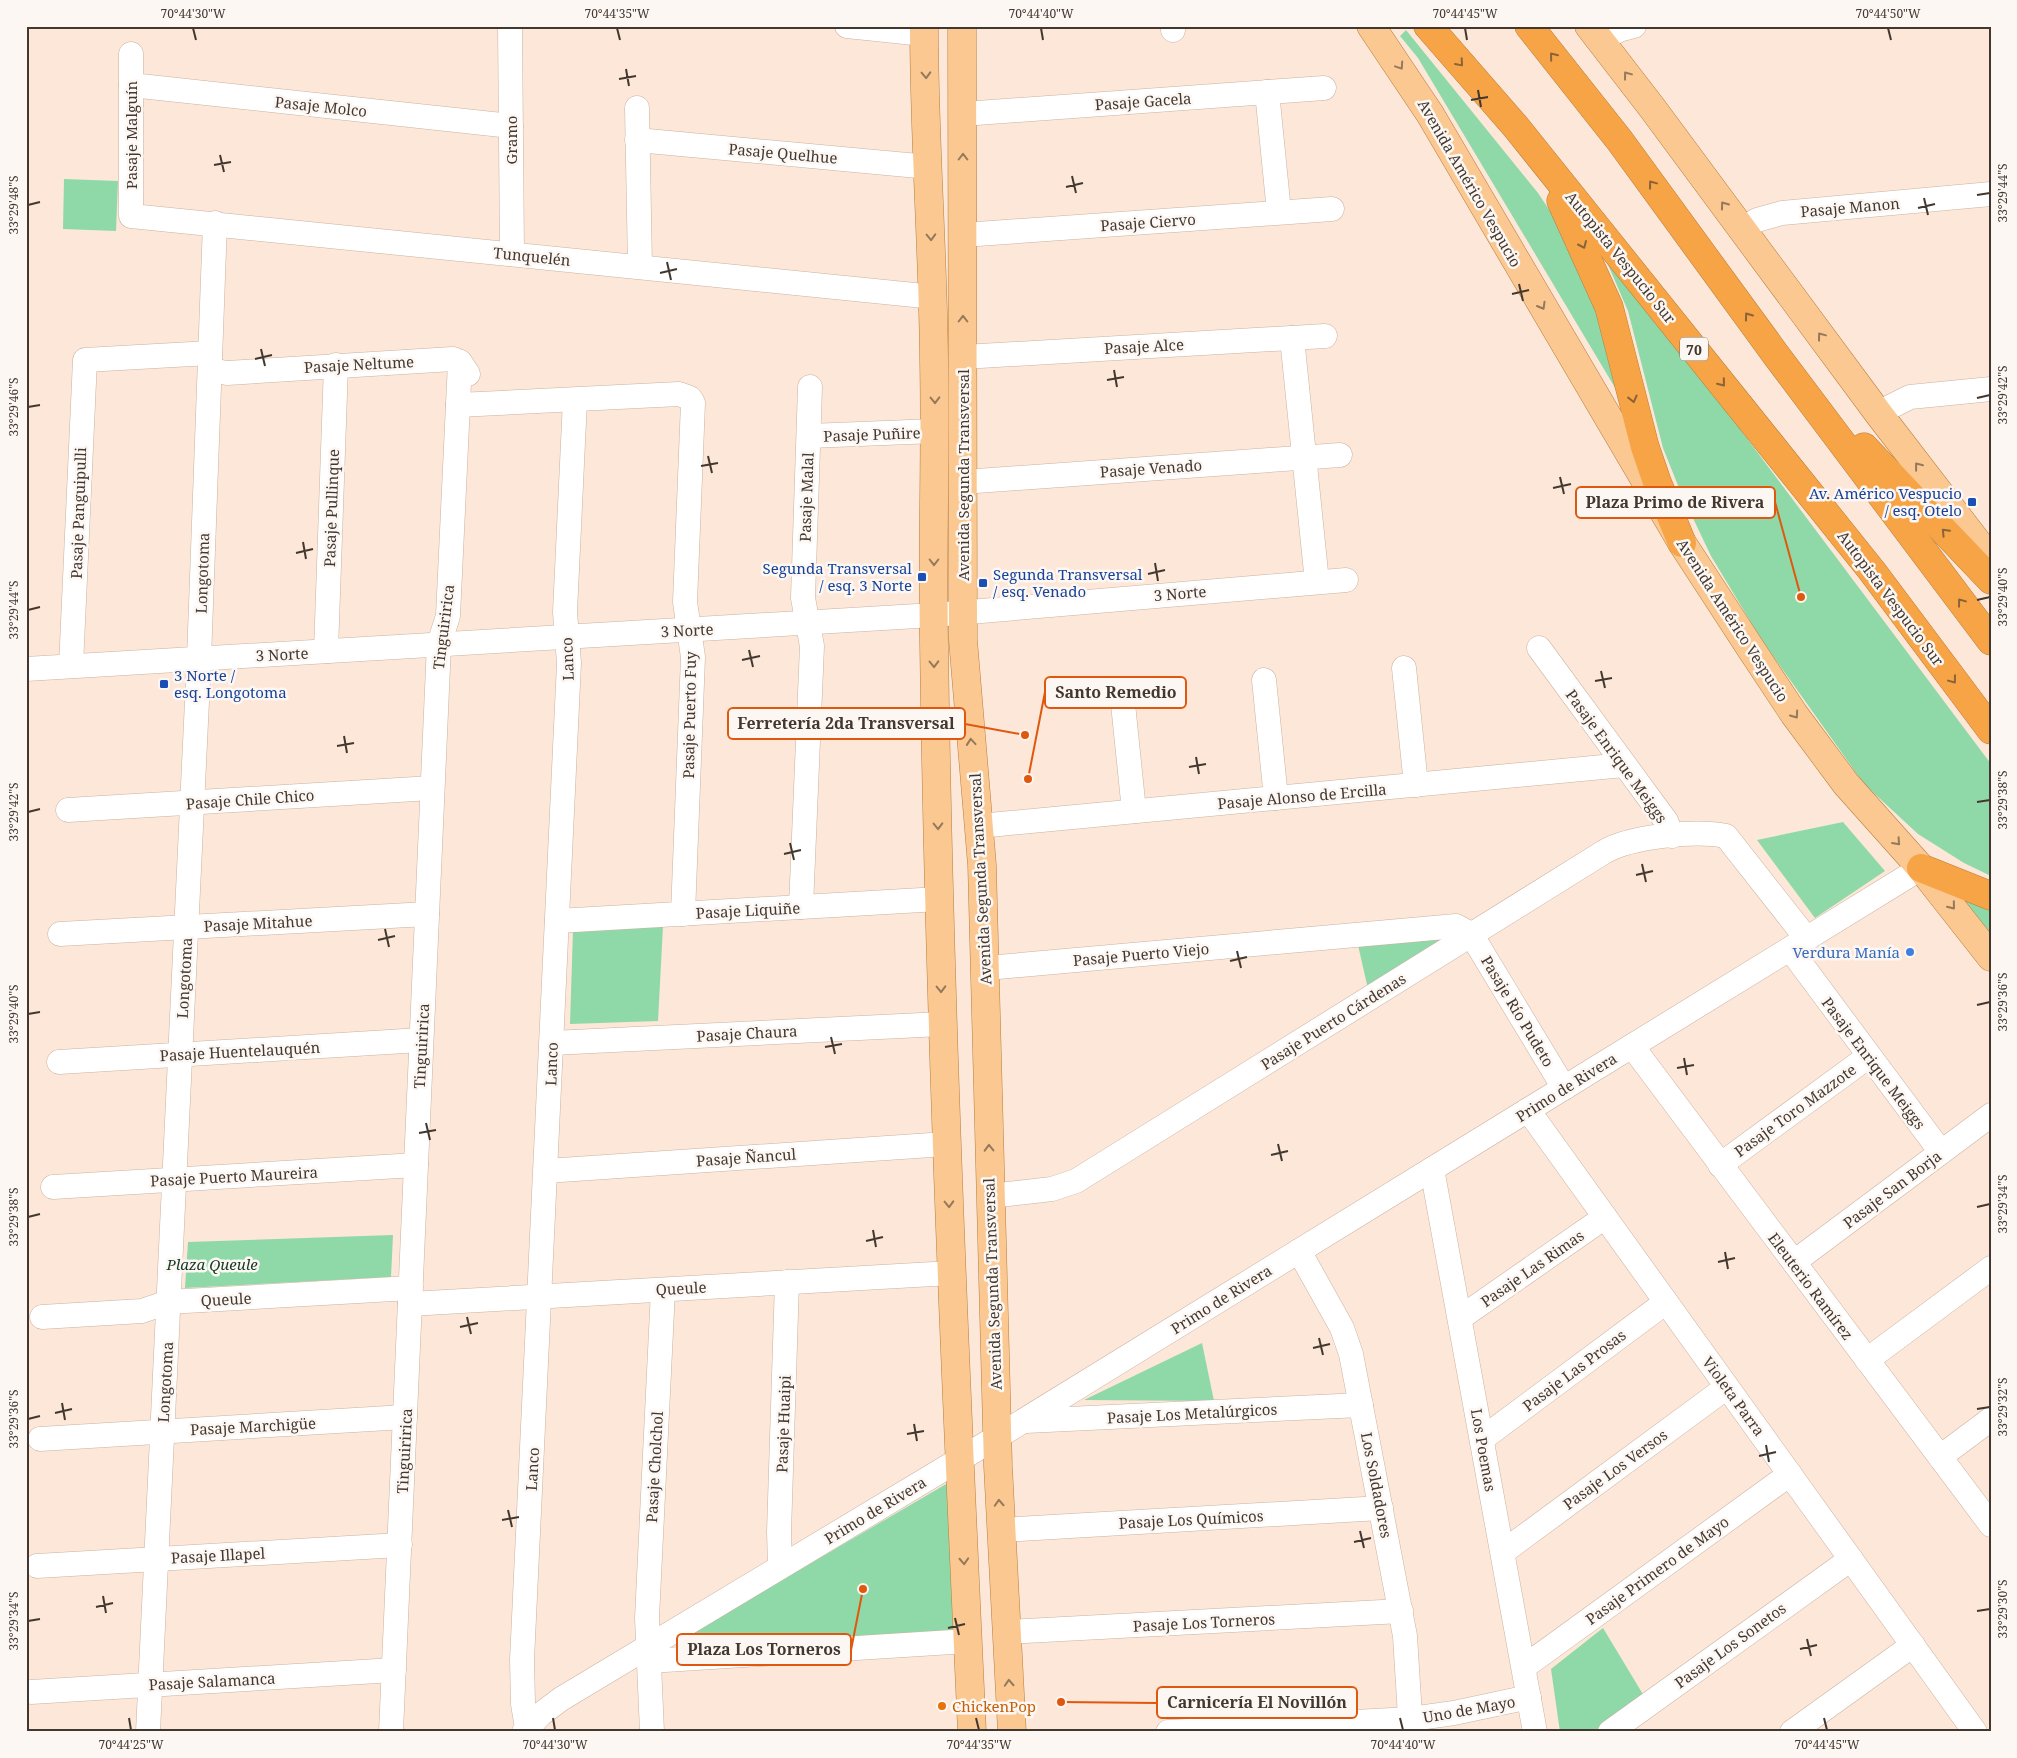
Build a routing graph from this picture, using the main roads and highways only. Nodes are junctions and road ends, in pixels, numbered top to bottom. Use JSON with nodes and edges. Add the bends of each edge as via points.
{"nodes":[{"id":1,"x":962,"y":26,"type":"edge"},
{"id":2,"x":1371,"y":26,"type":"edge"},
{"id":3,"x":1428,"y":26,"type":"edge"},
{"id":4,"x":1529,"y":26,"type":"edge"},
{"id":5,"x":924,"y":30,"type":"edge"},
{"id":6,"x":1595,"y":33,"type":"edge"},
{"id":7,"x":1516,"y":127,"type":"junction"},
{"id":8,"x":1776,"y":355,"type":"junction"},
{"id":9,"x":1682,"y":543,"type":"junction"},
{"id":10,"x":1991,"y":560,"type":"edge"},
{"id":11,"x":1991,"y":580,"type":"edge"},
{"id":12,"x":1991,"y":641,"type":"edge"},
{"id":13,"x":1991,"y":730,"type":"edge"},
{"id":14,"x":1921,"y":868,"type":"junction"},
{"id":15,"x":1991,"y":896,"type":"edge"},
{"id":16,"x":1991,"y":957,"type":"edge"},
{"id":17,"x":972,"y":1732,"type":"edge"},
{"id":18,"x":1012,"y":1732,"type":"edge"}],
"edges":[{"from":18,"to":1,"type":"main road","name":"Avenida Segunda Transversal","one_way":true,"via":[[997,1437],[987,968],[979,826],[964,665]]},
{"from":2,"to":9,"type":"main road","name":"Avenida Américo Vespucio","one_way":true,"via":[[1430,114]]},
{"from":3,"to":7,"type":"highway","name":"Autopista Vespucio Sur","number":"70","one_way":true},
{"from":8,"to":4,"type":"highway","one_way":true,"via":[[1620,141]]},
{"from":5,"to":17,"type":"main road","name":"Avenida Segunda Transversal","one_way":true,"via":[[934,298],[934,615],[942,1024]]},
{"from":10,"to":6,"type":"main road","one_way":true},
{"from":7,"to":9,"type":"highway","one_way":true,"via":[[1555,190],[1600,282],[1645,447]]},
{"from":7,"to":13,"type":"highway","name":"Autopista Vespucio Sur","number":"70","one_way":true,"via":[[1872,571]]},
{"from":11,"to":8,"type":"highway","one_way":true},
{"from":12,"to":8,"type":"highway","one_way":true},
{"from":9,"to":14,"type":"main road","name":"Avenida Américo Vespucio","one_way":true,"via":[[1820,749]]},
{"from":14,"to":15,"type":"highway"},
{"from":14,"to":16,"type":"main road","name":"Avenida Américo Vespucio","one_way":true}]}
